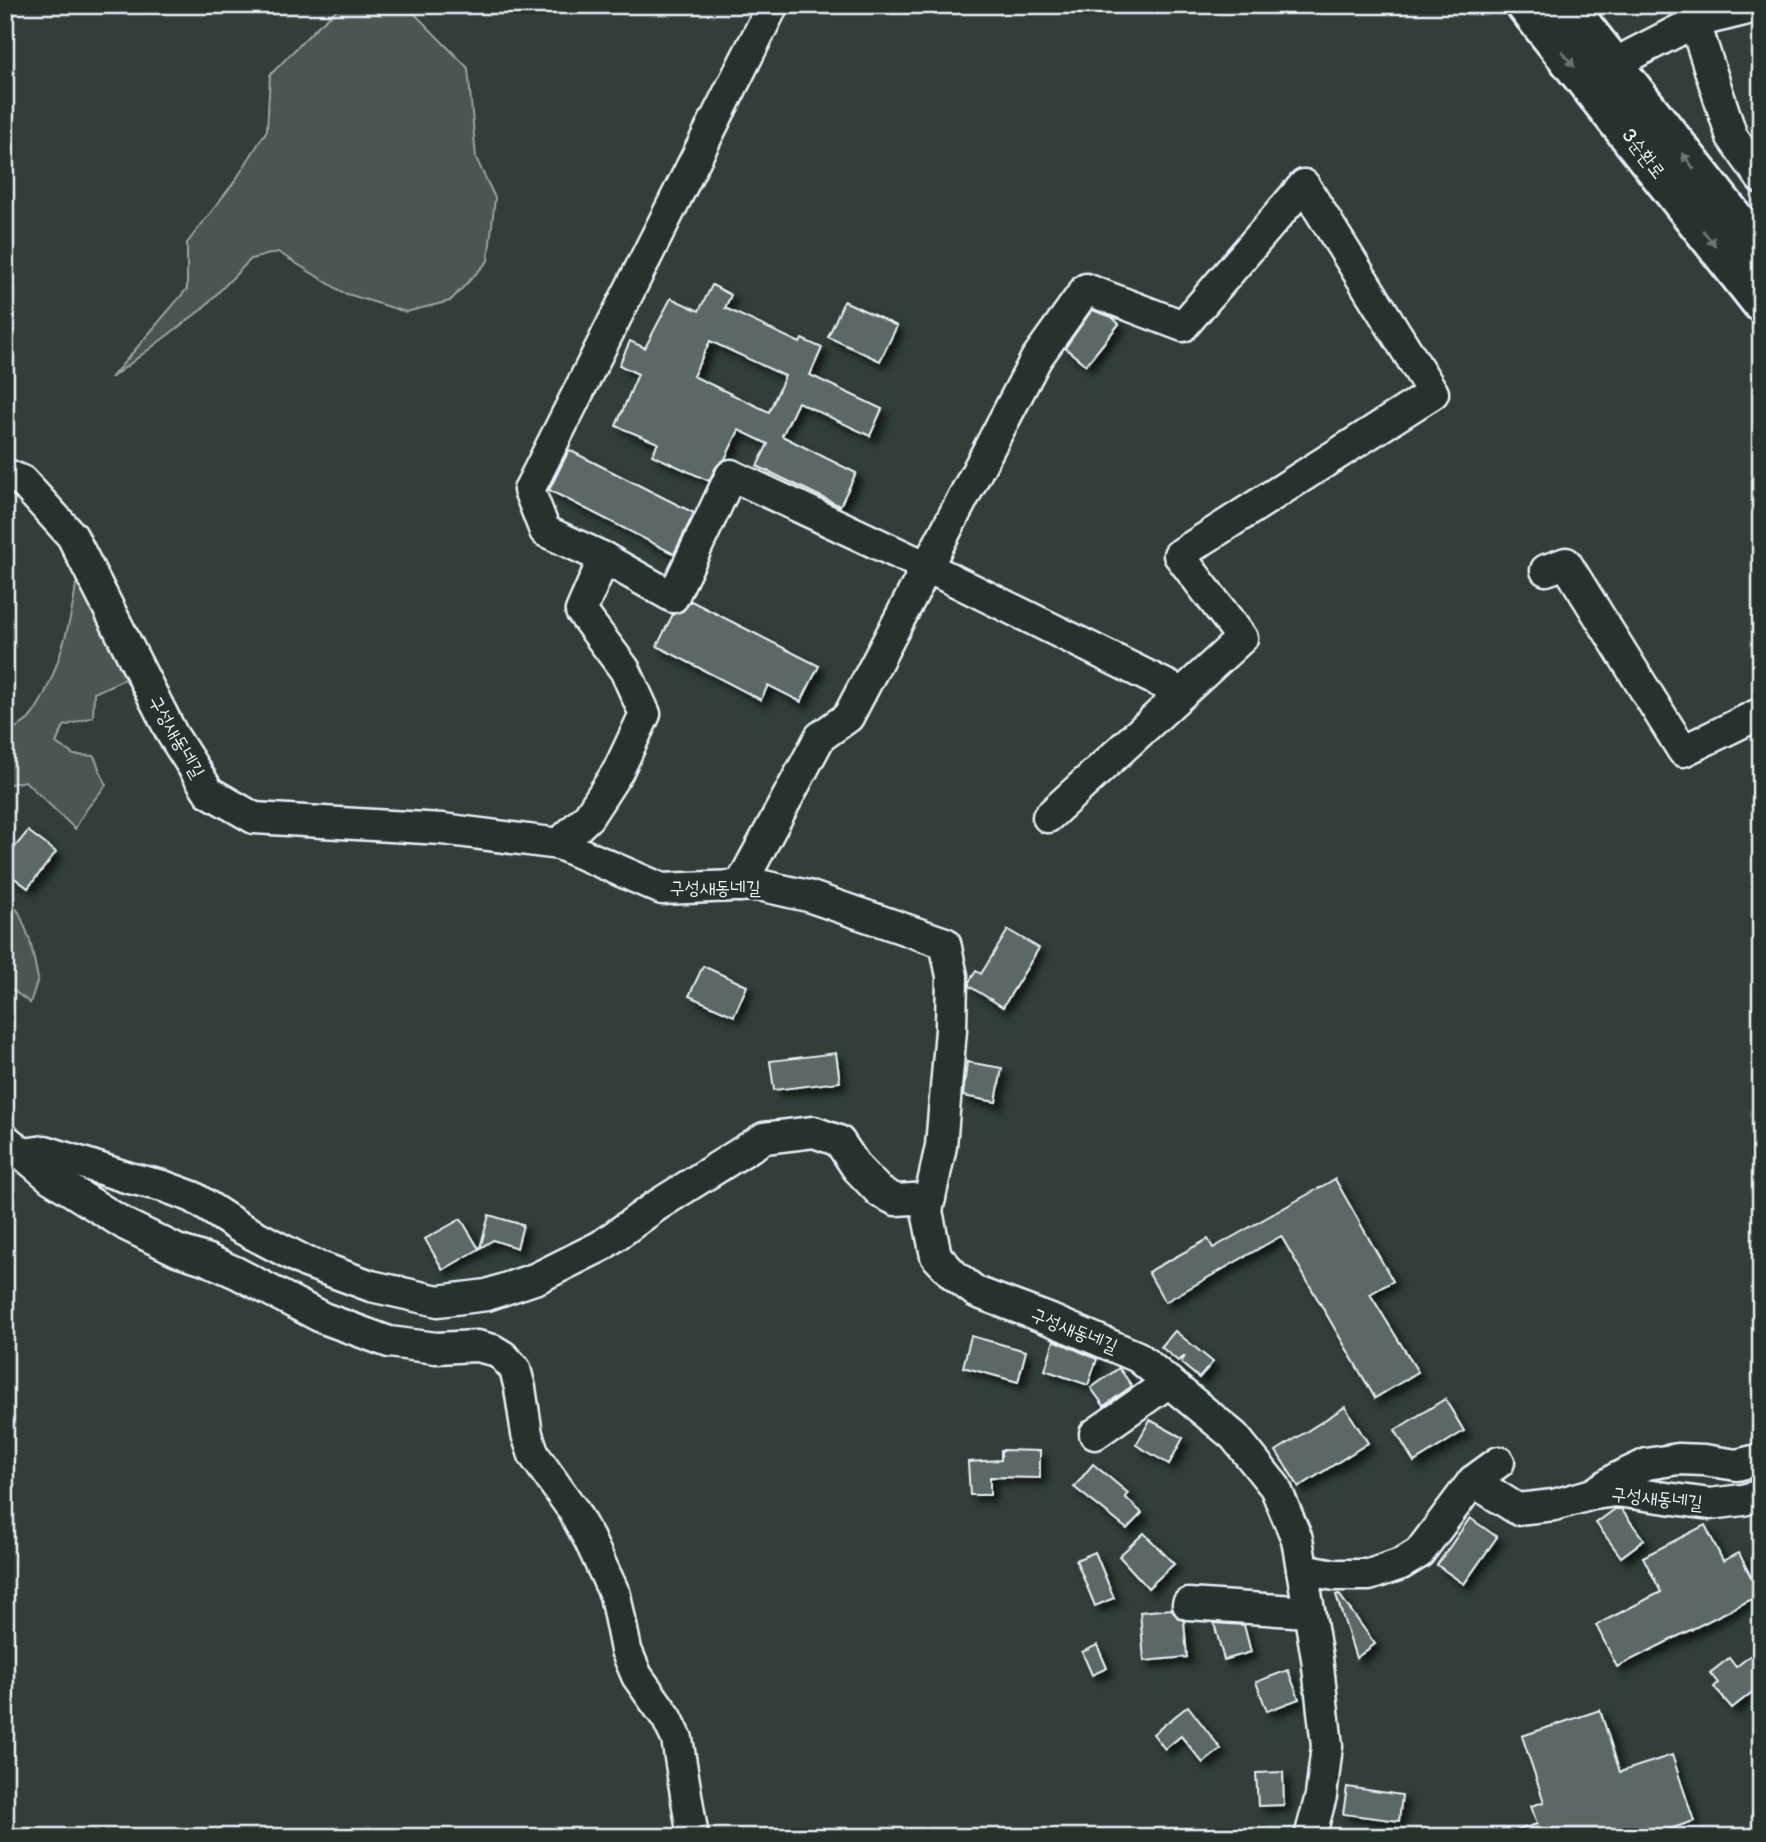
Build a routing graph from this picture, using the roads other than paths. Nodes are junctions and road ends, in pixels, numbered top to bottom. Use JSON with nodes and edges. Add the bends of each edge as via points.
{"nodes":[{"id":1,"x":773,"y":5,"type":"edge"},
{"id":2,"x":1526,"y":5,"type":"edge"},
{"id":3,"x":1566,"y":5,"type":"edge"},
{"id":4,"x":1761,"y":6,"type":"edge"},
{"id":5,"x":1692,"y":14,"type":"edge"},
{"id":6,"x":1631,"y":55,"type":"dead end"},
{"id":7,"x":1760,"y":177,"type":"edge"},
{"id":8,"x":1761,"y":253,"type":"edge"},
{"id":9,"x":1761,"y":302,"type":"edge"},
{"id":10,"x":5,"y":474,"type":"edge"},
{"id":11,"x":604,"y":558,"type":"junction"},
{"id":12,"x":927,"y":567,"type":"junction"},
{"id":13,"x":1546,"y":570,"type":"dead end"},
{"id":14,"x":1182,"y":693,"type":"junction"},
{"id":15,"x":1761,"y":713,"type":"edge"},
{"id":16,"x":1048,"y":817,"type":"dead end"},
{"id":17,"x":559,"y":844,"type":"junction"},
{"id":18,"x":740,"y":886,"type":"junction"},
{"id":19,"x":14,"y":1146,"type":"edge"},
{"id":20,"x":930,"y":1198,"type":"junction"},
{"id":21,"x":1169,"y":1382,"type":"junction"},
{"id":22,"x":1095,"y":1434,"type":"dead end"},
{"id":23,"x":1761,"y":1459,"type":"edge"},
{"id":24,"x":1499,"y":1462,"type":"dead end"},
{"id":25,"x":1473,"y":1481,"type":"junction"},
{"id":26,"x":1593,"y":1494,"type":"junction"},
{"id":27,"x":1761,"y":1495,"type":"edge"},
{"id":28,"x":1302,"y":1569,"type":"junction"},
{"id":29,"x":1188,"y":1604,"type":"dead end"},
{"id":30,"x":1309,"y":1612,"type":"junction"},
{"id":31,"x":693,"y":1837,"type":"edge"},
{"id":32,"x":1310,"y":1837,"type":"edge"}],
"edges":[{"from":1,"to":11,"type":"street","via":[[529,490],[545,531]]},
{"from":2,"to":9,"type":"highway","name":"3순환로","one_way":true},
{"from":8,"to":3,"type":"highway","name":"3순환로","one_way":true},
{"from":4,"to":5,"type":"street"},
{"from":5,"to":6,"type":"street"},
{"from":5,"to":7,"type":"street","via":[[1732,137]]},
{"from":10,"to":17,"type":"street","name":"구성새동네길","via":[[22,481],[72,536],[172,734],[209,792],[254,818],[442,830]]},
{"from":11,"to":12,"type":"street","via":[[673,597],[731,475]]},
{"from":11,"to":17,"type":"street","via":[[581,611],[625,670],[645,714],[618,771],[587,817]]},
{"from":12,"to":14,"type":"street"},
{"from":12,"to":14,"type":"street","via":[[1036,359],[1086,289],[1183,326],[1304,185],[1433,393],[1179,555],[1242,638]]},
{"from":12,"to":18,"type":"street","via":[[848,717],[820,737]]},
{"from":13,"to":15,"type":"street","via":[[1566,563],[1683,751]]},
{"from":14,"to":16,"type":"street"},
{"from":17,"to":18,"type":"street","name":"구성새동네길","via":[[662,889]]},
{"from":18,"to":20,"type":"street","name":"구성새동네길","via":[[760,885],[808,896],[945,943],[952,976],[951,1030],[941,1146]]},
{"from":19,"to":20,"type":"street","via":[[163,1186],[193,1197],[306,1262],[371,1286],[438,1301],[487,1295],[537,1278],[601,1246],[764,1138],[814,1132],[839,1142],[880,1192],[896,1200]]},
{"from":19,"to":31,"type":"street","via":[[51,1178],[126,1225],[237,1273],[323,1318],[389,1342],[436,1348],[477,1346],[503,1356],[515,1369],[534,1455],[589,1539],[615,1595],[626,1650],[637,1676],[677,1739]]},
{"from":20,"to":21,"type":"street","name":"구성새동네길","via":[[927,1210],[936,1256],[976,1292],[1138,1357]]},
{"from":21,"to":22,"type":"street"},
{"from":21,"to":28,"type":"street","name":"구성새동네길","via":[[1234,1436],[1275,1487],[1297,1539]]},
{"from":23,"to":26,"type":"street","name":"구성새동네길","via":[[1737,1465],[1704,1460],[1647,1464]]},
{"from":24,"to":25,"type":"street"},
{"from":25,"to":26,"type":"street","name":"구성새동네길","via":[[1517,1509]]},
{"from":25,"to":28,"type":"street","via":[[1419,1553],[1401,1564],[1368,1575]]},
{"from":26,"to":27,"type":"street","name":"구성새동네길","via":[[1616,1491],[1710,1504]]},
{"from":28,"to":30,"type":"street","name":"구성새동네길"},
{"from":29,"to":30,"type":"street"},
{"from":30,"to":32,"type":"street","name":"구성새동네길","via":[[1327,1746]]}]}
